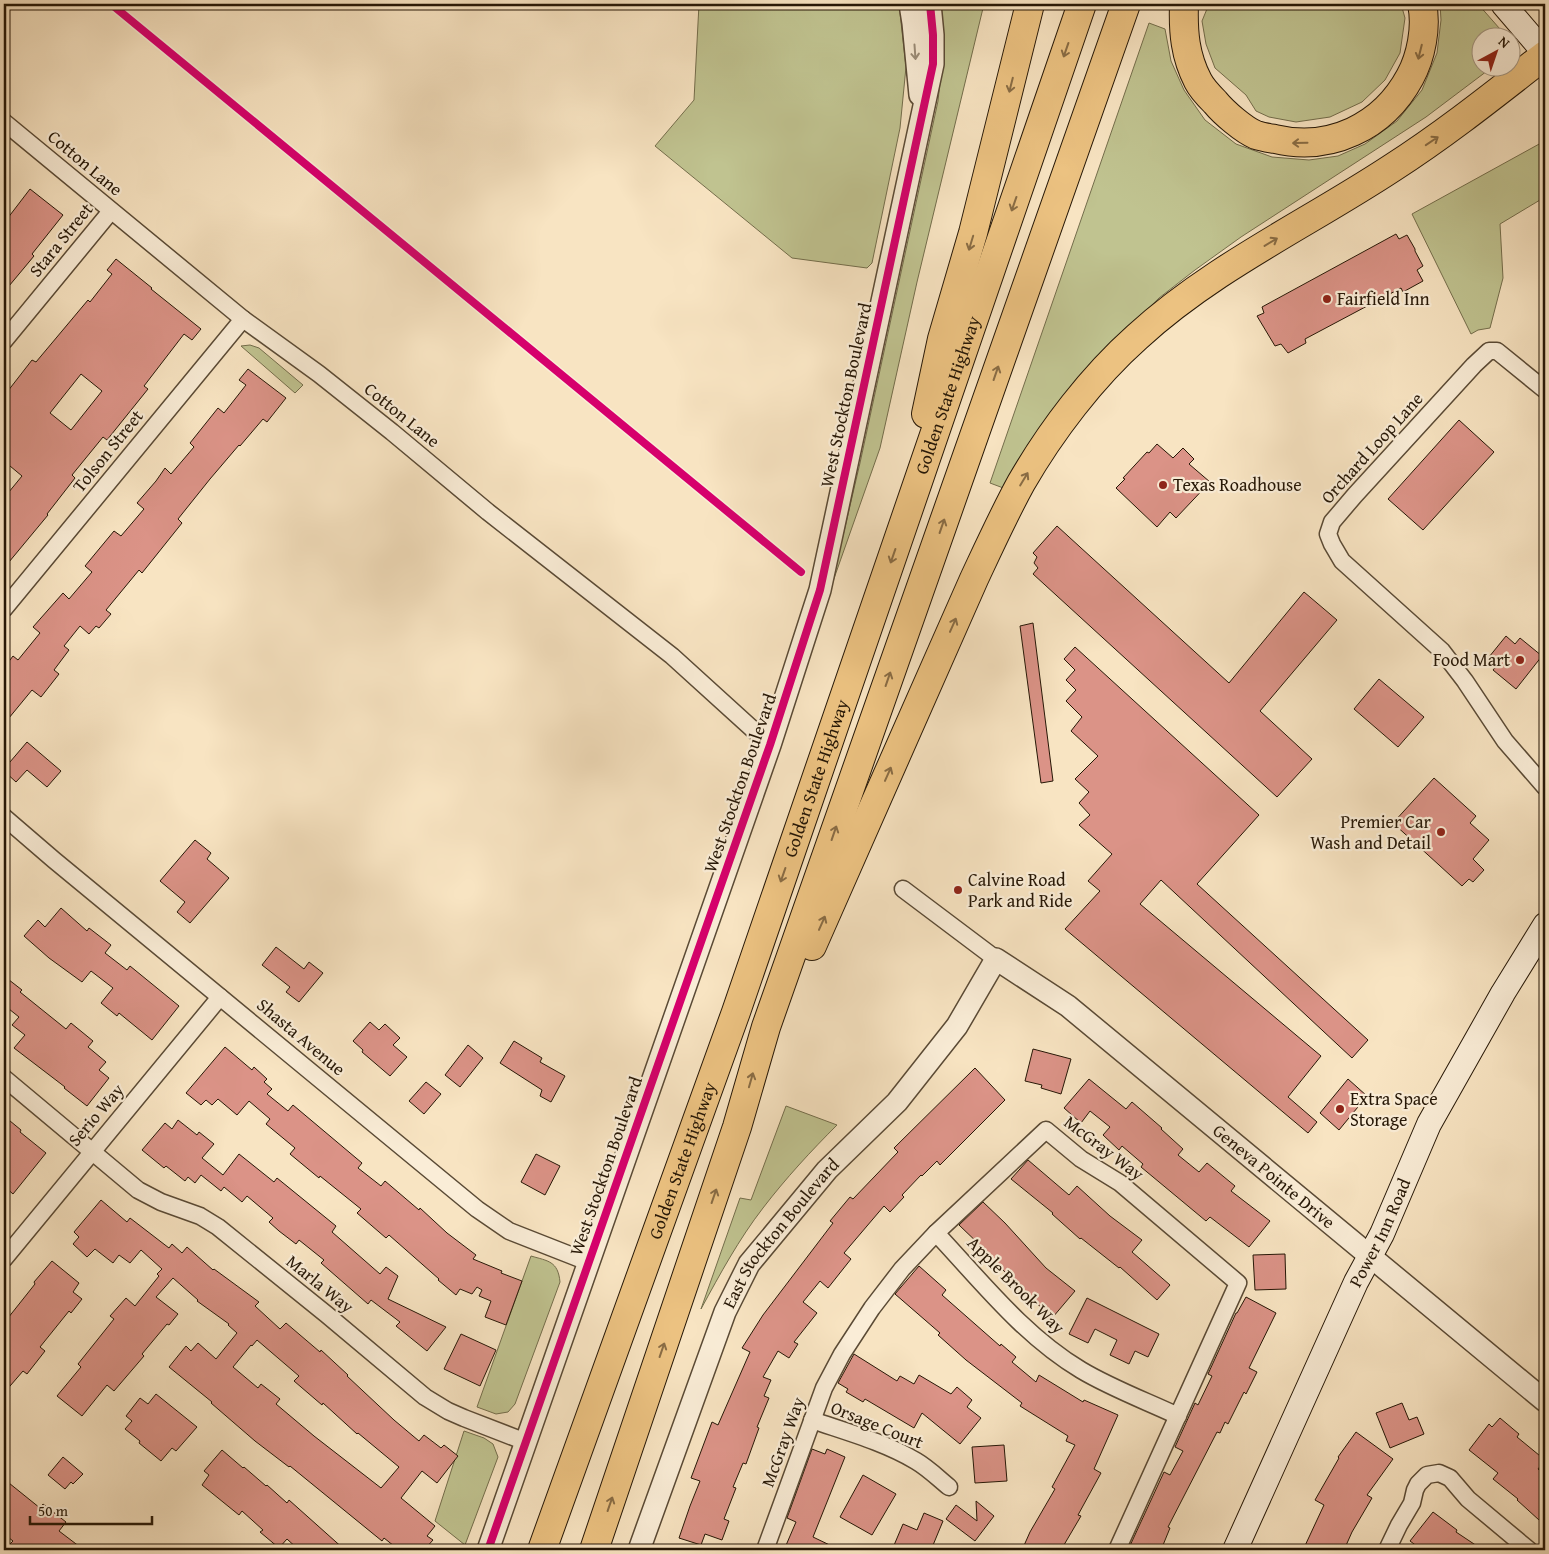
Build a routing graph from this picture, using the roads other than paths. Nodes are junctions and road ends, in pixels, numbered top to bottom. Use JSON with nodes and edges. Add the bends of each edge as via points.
{"nodes":[{"id":1,"x":910,"y":4,"type":"edge"},
{"id":2,"x":930,"y":4,"type":"edge"},
{"id":3,"x":1030,"y":4,"type":"edge"},
{"id":4,"x":1082,"y":4,"type":"edge"},
{"id":5,"x":1126,"y":4,"type":"edge"},
{"id":6,"x":1184,"y":4,"type":"edge"},
{"id":7,"x":1422,"y":4,"type":"edge"},
{"id":8,"x":1503,"y":4,"type":"edge"},
{"id":9,"x":1545,"y":54,"type":"edge"},
{"id":10,"x":921,"y":114,"type":"junction"},
{"id":11,"x":4,"y":122,"type":"edge"},
{"id":12,"x":111,"y":211,"type":"junction"},
{"id":13,"x":243,"y":319,"type":"junction"},
{"id":14,"x":4,"y":340,"type":"edge"},
{"id":15,"x":1545,"y":390,"type":"edge"},
{"id":16,"x":903,"y":527,"type":"junction"},
{"id":17,"x":4,"y":609,"type":"edge"},
{"id":18,"x":770,"y":745,"type":"junction"},
{"id":19,"x":1545,"y":787,"type":"edge"},
{"id":20,"x":4,"y":817,"type":"edge"},
{"id":21,"x":903,"y":889,"type":"dead end"},
{"id":22,"x":1545,"y":925,"type":"edge"},
{"id":23,"x":996,"y":959,"type":"junction"},
{"id":24,"x":220,"y":997,"type":"junction"},
{"id":25,"x":766,"y":1027,"type":"junction"},
{"id":26,"x":4,"y":1078,"type":"edge"},
{"id":27,"x":92,"y":1152,"type":"junction"},
{"id":28,"x":936,"y":1234,"type":"junction"},
{"id":29,"x":1370,"y":1258,"type":"junction"},
{"id":30,"x":4,"y":1259,"type":"edge"},
{"id":31,"x":588,"y":1262,"type":"junction"},
{"id":32,"x":1545,"y":1401,"type":"edge"},
{"id":33,"x":1178,"y":1416,"type":"junction"},
{"id":34,"x":812,"y":1420,"type":"junction"},
{"id":35,"x":526,"y":1442,"type":"junction"},
{"id":36,"x":949,"y":1487,"type":"dead end"},
{"id":37,"x":488,"y":1550,"type":"edge"},
{"id":38,"x":542,"y":1550,"type":"edge"},
{"id":39,"x":594,"y":1550,"type":"edge"},
{"id":40,"x":639,"y":1550,"type":"edge"},
{"id":41,"x":765,"y":1550,"type":"edge"},
{"id":42,"x":1117,"y":1550,"type":"edge"},
{"id":43,"x":1235,"y":1550,"type":"edge"},
{"id":44,"x":1387,"y":1550,"type":"edge"},
{"id":45,"x":1529,"y":1550,"type":"edge"}],
"edges":[{"from":1,"to":10,"type":"street","name":"West Stockton Boulevard","one_way":true},
{"from":2,"to":10,"type":"street","name":"West Stockton Boulevard","via":[[933,64]]},
{"from":3,"to":16,"type":"highway","one_way":true,"via":[[973,233],[942,339]]},
{"from":4,"to":16,"type":"highway","name":"Golden State Highway","one_way":true},
{"from":25,"to":5,"type":"highway","name":"Golden State Highway","one_way":true},
{"from":7,"to":6,"type":"highway","one_way":true,"via":[[1423,39],[1417,65],[1387,108],[1366,126],[1344,136],[1292,143],[1256,135],[1224,113],[1199,83],[1188,56],[1183,29]]},
{"from":8,"to":9,"type":"main road"},
{"from":25,"to":9,"type":"highway","one_way":true,"via":[[809,953],[1001,522],[1047,442],[1076,403],[1101,373],[1167,311],[1230,268],[1392,169]]},
{"from":10,"to":18,"type":"street","name":"West Stockton Boulevard","via":[[820,590]]},
{"from":11,"to":12,"type":"street","name":"Cotton Lane"},
{"from":12,"to":13,"type":"street","name":"Cotton Lane"},
{"from":12,"to":14,"type":"street","name":"Stara Street"},
{"from":13,"to":17,"type":"street","name":"Tolson Street"},
{"from":13,"to":18,"type":"street","name":"Cotton Lane","via":[[319,374],[664,650]]},
{"from":15,"to":19,"type":"street","name":"Orchard Loop Lane","via":[[1497,351],[1488,351],[1355,495],[1332,522],[1328,534],[1342,561],[1442,651],[1505,741]]},
{"from":16,"to":38,"type":"highway","name":"Golden State Highway","one_way":true,"via":[[736,1012]]},
{"from":18,"to":31,"type":"street","name":"West Stockton Boulevard"},
{"from":20,"to":24,"type":"street","name":"Shasta Avenue"},
{"from":21,"to":23,"type":"street"},
{"from":22,"to":29,"type":"main road","name":"Power Inn Road","via":[[1429,1124]]},
{"from":23,"to":29,"type":"street","name":"Geneva Pointe Drive","via":[[1068,1006]]},
{"from":23,"to":40,"type":"street","name":"East Stockton Boulevard","via":[[957,1026],[897,1102],[827,1170],[749,1264],[726,1312]]},
{"from":24,"to":27,"type":"street","name":"Serio Way"},
{"from":24,"to":31,"type":"street","name":"Shasta Avenue","via":[[477,1210],[509,1231]]},
{"from":39,"to":25,"type":"highway","name":"Golden State Highway","one_way":true,"via":[[737,1127]]},
{"from":26,"to":27,"type":"street","name":"Marla Way"},
{"from":27,"to":30,"type":"street","name":"Serio Way"},
{"from":27,"to":35,"type":"street","name":"Marla Way","via":[[138,1190],[218,1227],[425,1397],[448,1411]]},
{"from":28,"to":33,"type":"street","name":"Apple Brook Way","via":[[1046,1346],[1081,1370]]},
{"from":28,"to":33,"type":"street","name":"McGray Way","via":[[1046,1130],[1081,1159],[1120,1183],[1238,1283]]},
{"from":28,"to":34,"type":"street","name":"McGray Way","via":[[902,1269],[867,1316],[832,1370]]},
{"from":29,"to":32,"type":"street","name":"Geneva Pointe Drive"},
{"from":29,"to":43,"type":"main road","name":"Power Inn Road","via":[[1356,1282]]},
{"from":31,"to":35,"type":"street","name":"West Stockton Boulevard"},
{"from":33,"to":42,"type":"street","name":"McGray Way"},
{"from":34,"to":36,"type":"street","name":"Orsage Court","via":[[902,1453]]},
{"from":34,"to":41,"type":"street","name":"McGray Way"},
{"from":35,"to":37,"type":"street","name":"West Stockton Boulevard"},
{"from":44,"to":45,"type":"street","via":[[1418,1484],[1427,1475],[1439,1473],[1450,1478],[1468,1499]]}]}
